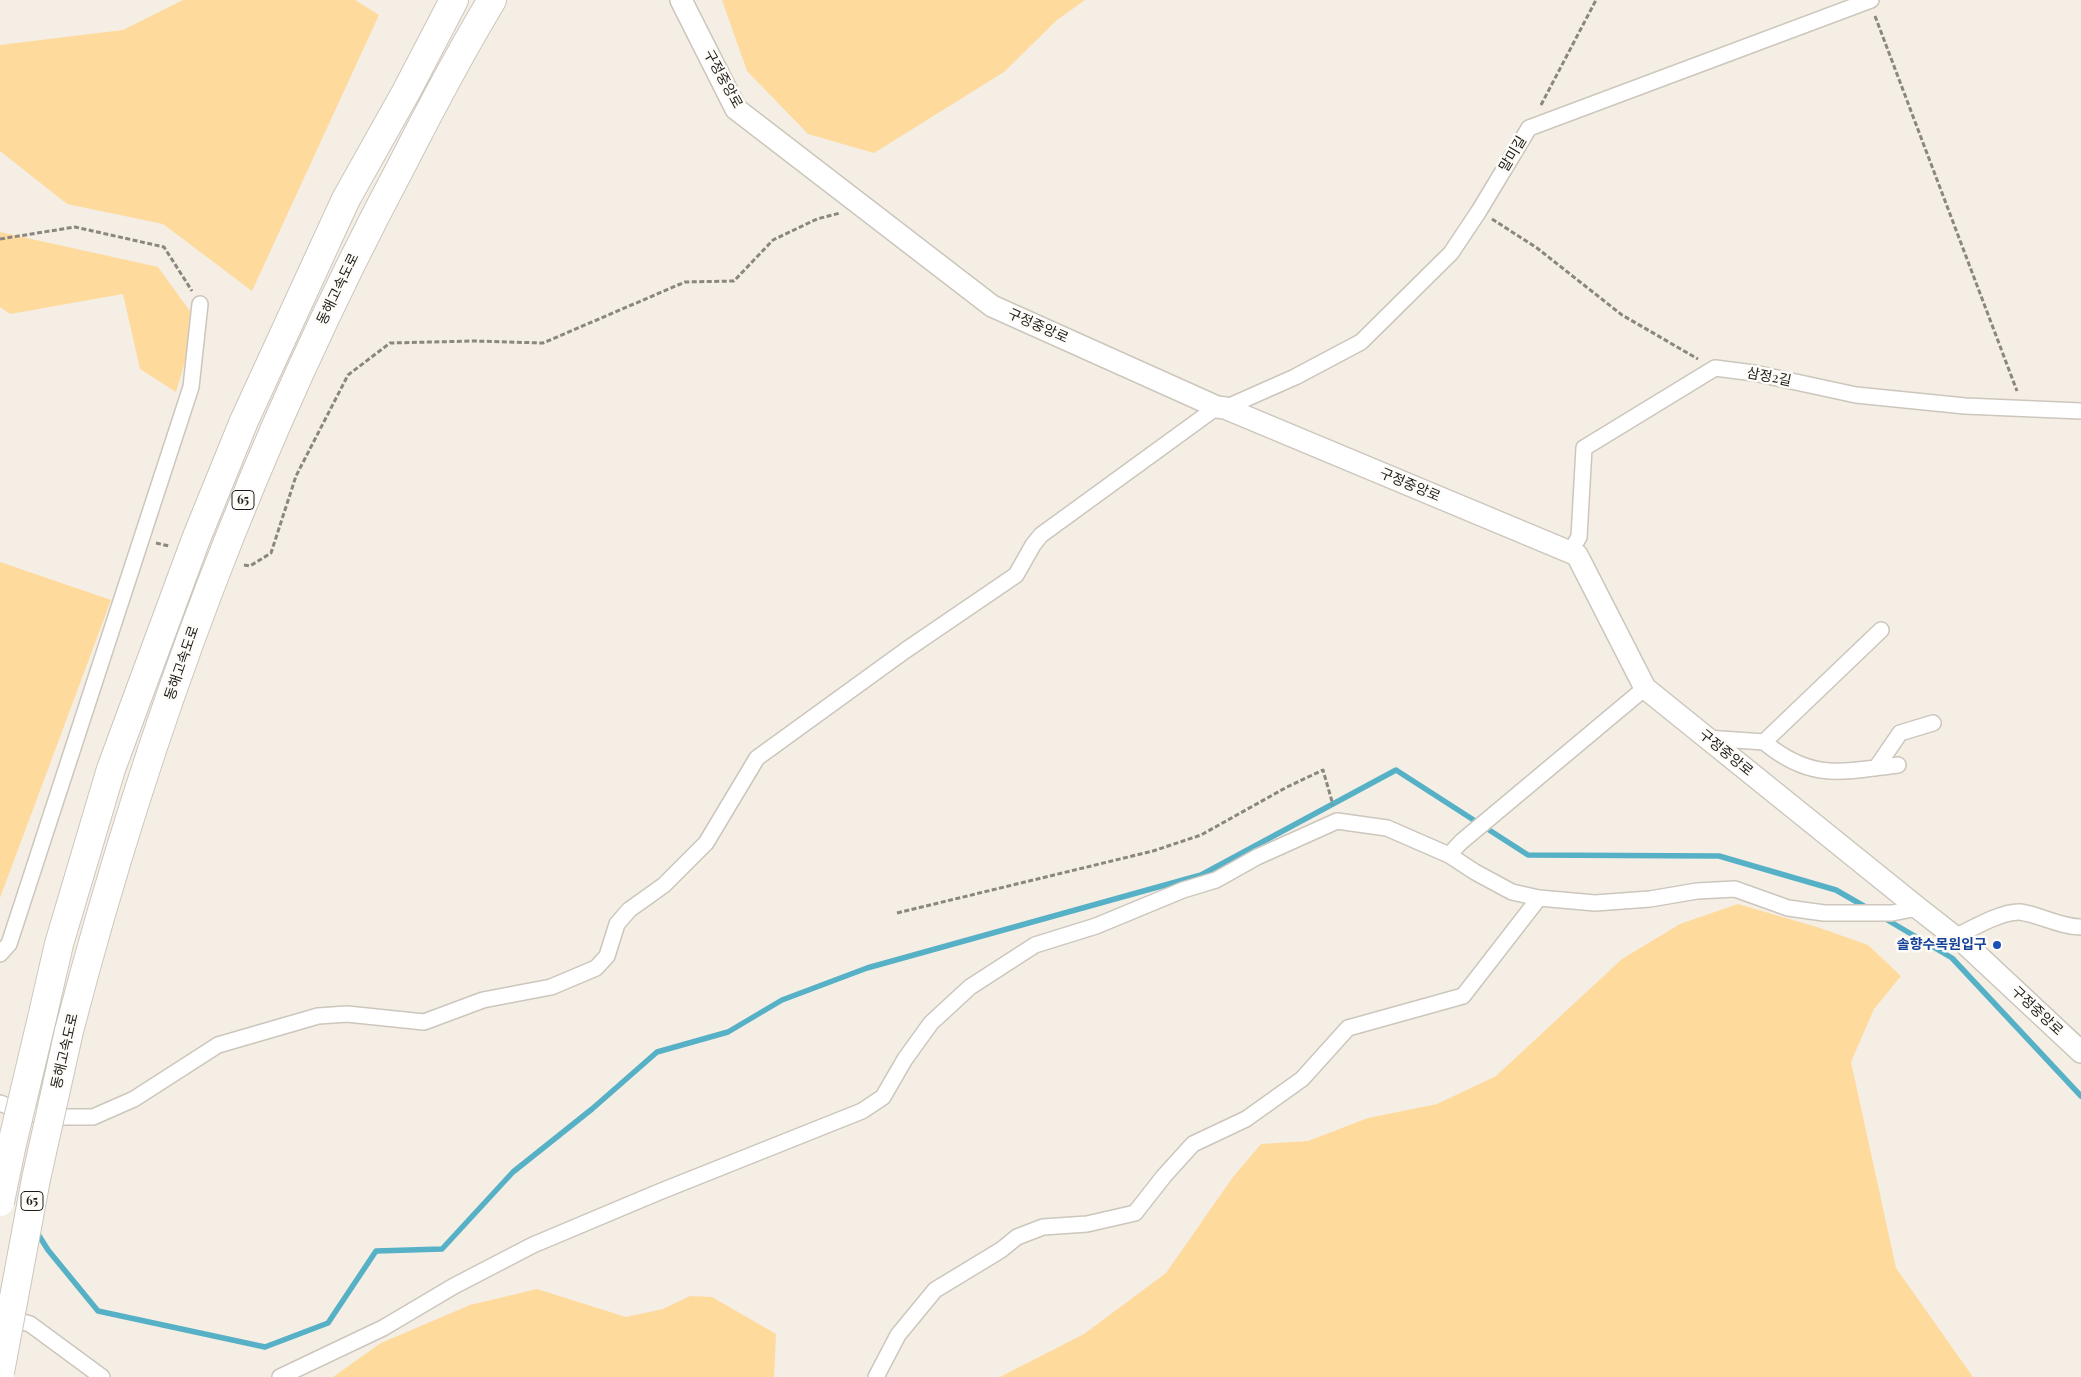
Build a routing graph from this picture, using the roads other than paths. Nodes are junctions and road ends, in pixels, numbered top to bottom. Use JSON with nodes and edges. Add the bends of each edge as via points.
{"nodes":[{"id":1,"x":454,"y":0,"type":"edge"},
{"id":2,"x":492,"y":0,"type":"edge"},
{"id":3,"x":681,"y":0,"type":"edge"},
{"id":4,"x":1870,"y":0,"type":"edge"},
{"id":5,"x":200,"y":304,"type":"road end"},
{"id":6,"x":1221,"y":407,"type":"junction"},
{"id":7,"x":2081,"y":411,"type":"edge"},
{"id":8,"x":1570,"y":552,"type":"junction"},
{"id":9,"x":1881,"y":630,"type":"dead end"},
{"id":10,"x":1645,"y":688,"type":"junction"},
{"id":11,"x":1933,"y":723,"type":"dead end"},
{"id":12,"x":1707,"y":738,"type":"junction"},
{"id":13,"x":1764,"y":742,"type":"junction"},
{"id":14,"x":1898,"y":765,"type":"dead end"},
{"id":15,"x":1876,"y":768,"type":"junction"},
{"id":16,"x":1449,"y":855,"type":"junction"},
{"id":17,"x":1539,"y":898,"type":"junction"},
{"id":18,"x":1918,"y":908,"type":"junction"},
{"id":19,"x":2081,"y":927,"type":"edge"},
{"id":20,"x":1955,"y":937,"type":"junction"},
{"id":21,"x":0,"y":954,"type":"edge"},
{"id":22,"x":2081,"y":1052,"type":"edge"},
{"id":23,"x":0,"y":1103,"type":"edge"},
{"id":24,"x":0,"y":1202,"type":"edge"},
{"id":25,"x":0,"y":1316,"type":"edge"},
{"id":26,"x":0,"y":1372,"type":"edge"},
{"id":27,"x":102,"y":1377,"type":"edge"},
{"id":28,"x":280,"y":1377,"type":"edge"},
{"id":29,"x":876,"y":1377,"type":"edge"}],
"edges":[{"from":1,"to":24,"type":"highway","name":"동해고속도로","number":"65","bridge":true,"via":[[346,199],[244,421],[196,539],[111,769],[59,944]]},
{"from":2,"to":26,"type":"highway","name":"동해고속도로","number":"65","bridge":true,"via":[[435,101],[317,331],[249,487],[185,652],[118,851],[69,1031],[36,1179]]},
{"from":3,"to":6,"type":"street","name":"구정중앙로","via":[[736,108],[992,306]]},
{"from":4,"to":6,"type":"street","name":"말미길","via":[[1529,128],[1451,253],[1361,342],[1295,377]]},
{"from":5,"to":21,"type":"street","via":[[191,387],[9,944]]},
{"from":6,"to":8,"type":"street","name":"구정중앙로"},
{"from":6,"to":23,"type":"street","name":"말미길","via":[[1041,534],[1016,575],[757,758],[706,843],[664,885],[629,910],[617,924],[607,956],[596,968],[551,988],[483,1000],[424,1022],[347,1014],[318,1016],[218,1045],[134,1100],[93,1117],[53,1117]]},
{"from":7,"to":8,"type":"street","name":"삼정2길","via":[[1965,406],[1856,395],[1715,368],[1584,448],[1579,537]]},
{"from":8,"to":10,"type":"street","name":"구정중앙로","via":[[1577,554]]},
{"from":9,"to":13,"type":"street"},
{"from":10,"to":12,"type":"street","name":"구정중앙로"},
{"from":10,"to":16,"type":"street"},
{"from":11,"to":15,"type":"street","via":[[1900,733]]},
{"from":12,"to":13,"type":"street"},
{"from":12,"to":18,"type":"street","name":"구정중앙로"},
{"from":13,"to":15,"type":"street","via":[[1782,756],[1808,768],[1842,772]]},
{"from":14,"to":15,"type":"street"},
{"from":16,"to":17,"type":"street","via":[[1512,892]]},
{"from":16,"to":28,"type":"street","via":[[1387,828],[1336,820],[1216,880],[1096,926],[1035,945],[970,987],[931,1023],[883,1097],[862,1111],[532,1245],[384,1328]]},
{"from":17,"to":18,"type":"street","via":[[1595,903],[1735,889],[1788,908],[1824,913],[1892,913]]},
{"from":17,"to":29,"type":"street","via":[[1463,996],[1348,1028],[1302,1079],[1246,1120],[1194,1144],[1135,1212],[1087,1224],[1043,1227],[1017,1237],[934,1290],[898,1335]]},
{"from":18,"to":20,"type":"street","name":"구정중앙로"},
{"from":19,"to":20,"type":"street","via":[[2019,912],[1989,920]]},
{"from":20,"to":22,"type":"street","name":"구정중앙로"},
{"from":25,"to":27,"type":"street","via":[[30,1324]]}]}
